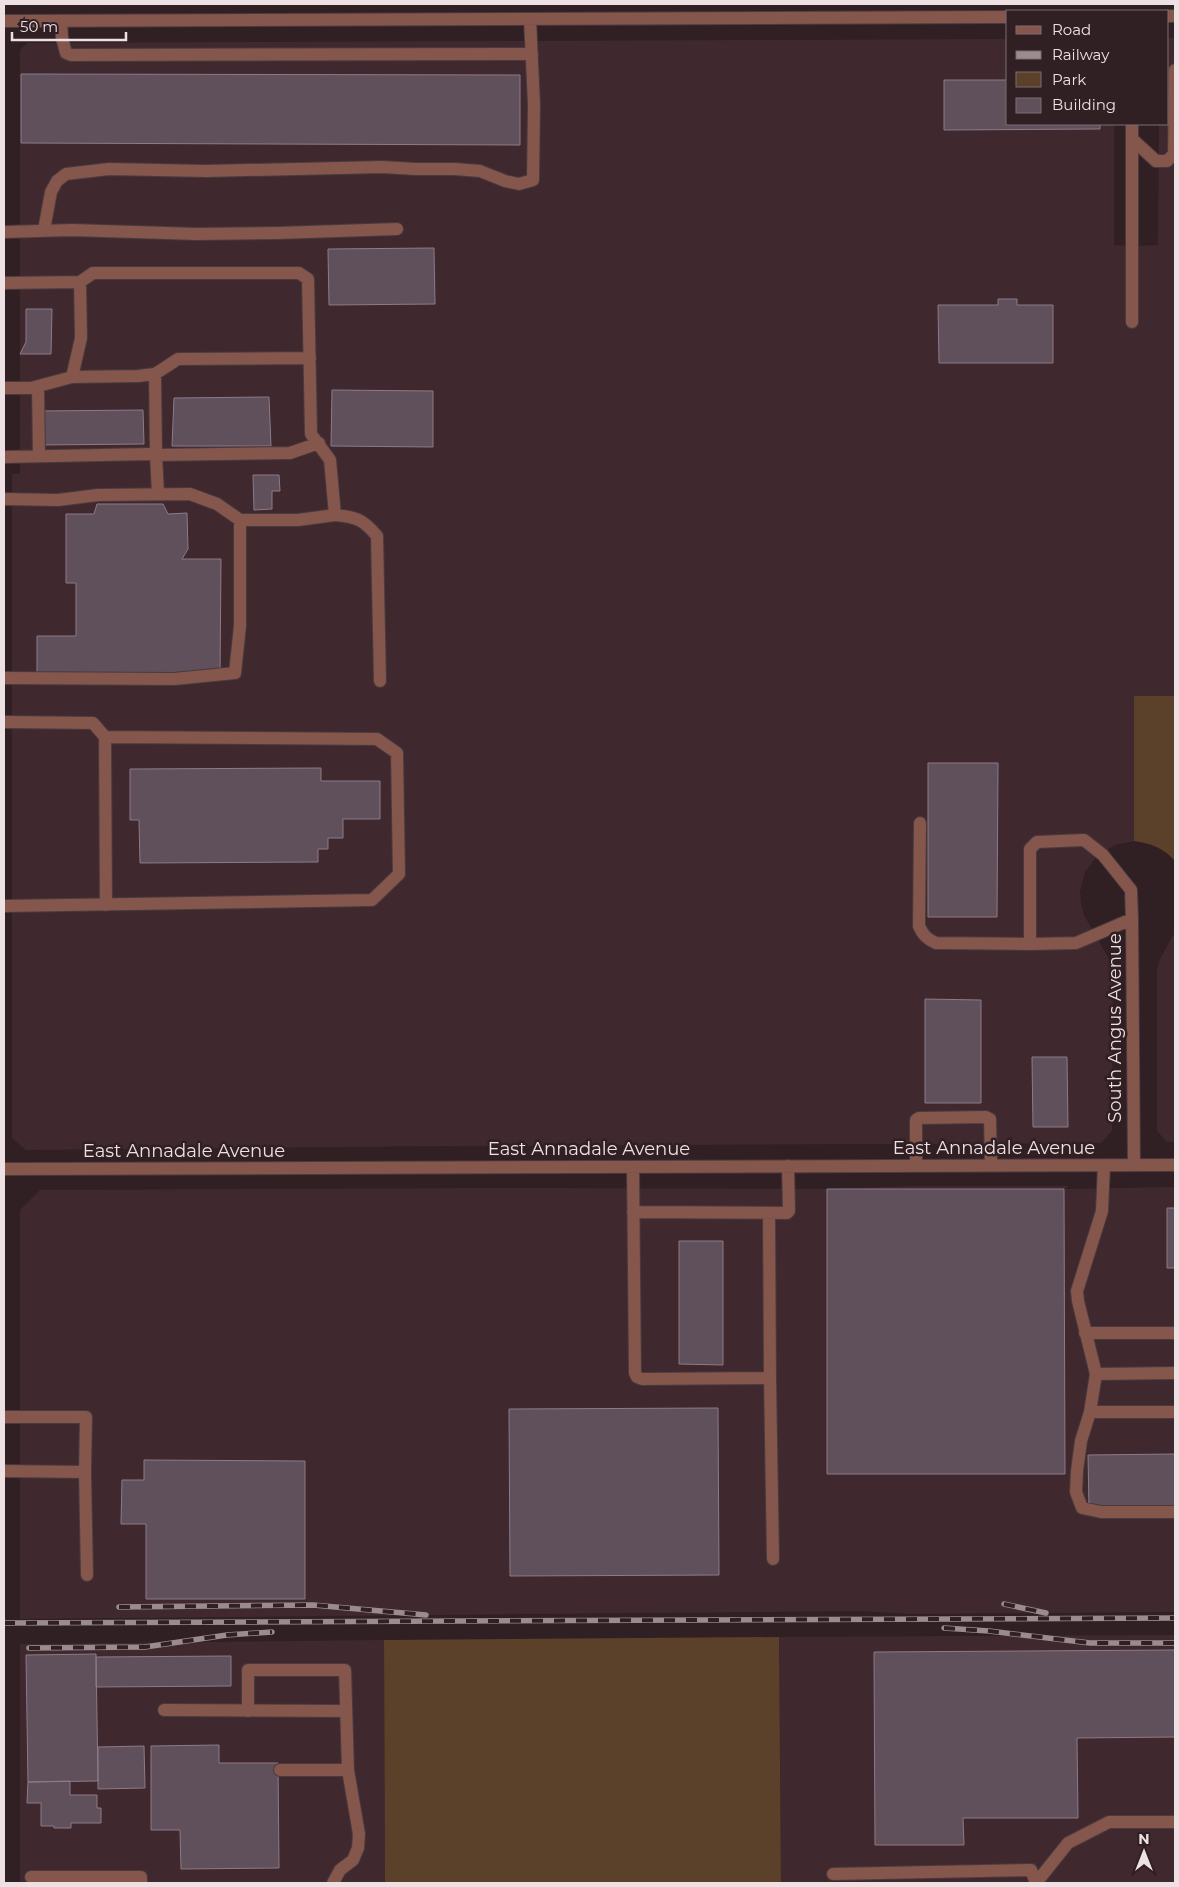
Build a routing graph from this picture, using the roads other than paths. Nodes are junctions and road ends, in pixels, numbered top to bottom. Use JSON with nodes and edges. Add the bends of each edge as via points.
{"nodes":[{"id":1,"x":1006,"y":17,"type":"edge"},
{"id":2,"x":530,"y":19,"type":"junction"},
{"id":3,"x":4,"y":21,"type":"edge"},
{"id":4,"x":61,"y":21,"type":"junction"},
{"id":5,"x":532,"y":54,"type":"junction"},
{"id":6,"x":1175,"y":70,"type":"edge"},
{"id":7,"x":1132,"y":125,"type":"edge"},
{"id":8,"x":1132,"y":139,"type":"junction"},
{"id":9,"x":397,"y":229,"type":"dead end"},
{"id":10,"x":44,"y":230,"type":"junction"},
{"id":11,"x":4,"y":232,"type":"edge"},
{"id":12,"x":80,"y":282,"type":"junction"},
{"id":13,"x":4,"y":283,"type":"edge"},
{"id":14,"x":1132,"y":322,"type":"dead end"},
{"id":15,"x":310,"y":358,"type":"junction"},
{"id":16,"x":155,"y":374,"type":"junction"},
{"id":17,"x":72,"y":377,"type":"junction"},
{"id":18,"x":38,"y":387,"type":"junction"},
{"id":19,"x":4,"y":388,"type":"edge"},
{"id":20,"x":319,"y":443,"type":"junction"},
{"id":21,"x":39,"y":456,"type":"junction"},
{"id":22,"x":156,"y":456,"type":"junction"},
{"id":23,"x":4,"y":457,"type":"edge"},
{"id":24,"x":158,"y":494,"type":"junction"},
{"id":25,"x":4,"y":499,"type":"edge"},
{"id":26,"x":335,"y":516,"type":"junction"},
{"id":27,"x":240,"y":520,"type":"junction"},
{"id":28,"x":4,"y":678,"type":"edge"},
{"id":29,"x":380,"y":681,"type":"dead end"},
{"id":30,"x":4,"y":722,"type":"edge"},
{"id":31,"x":105,"y":737,"type":"junction"},
{"id":32,"x":920,"y":823,"type":"dead end"},
{"id":33,"x":106,"y":905,"type":"junction"},
{"id":34,"x":4,"y":906,"type":"edge"},
{"id":35,"x":1132,"y":919,"type":"junction"},
{"id":36,"x":1030,"y":944,"type":"junction"},
{"id":37,"x":1104,"y":1165,"type":"junction"},
{"id":38,"x":1134,"y":1165,"type":"junction"},
{"id":39,"x":1175,"y":1165,"type":"edge"},
{"id":40,"x":788,"y":1166,"type":"junction"},
{"id":41,"x":916,"y":1166,"type":"junction"},
{"id":42,"x":991,"y":1166,"type":"junction"},
{"id":43,"x":633,"y":1167,"type":"junction"},
{"id":44,"x":4,"y":1169,"type":"edge"},
{"id":45,"x":634,"y":1212,"type":"junction"},
{"id":46,"x":769,"y":1213,"type":"junction"},
{"id":47,"x":1086,"y":1332,"type":"junction"},
{"id":48,"x":1175,"y":1332,"type":"edge"},
{"id":49,"x":1175,"y":1373,"type":"edge"},
{"id":50,"x":1096,"y":1374,"type":"junction"},
{"id":51,"x":770,"y":1378,"type":"junction"},
{"id":52,"x":1090,"y":1412,"type":"junction"},
{"id":53,"x":1175,"y":1412,"type":"edge"},
{"id":54,"x":4,"y":1418,"type":"edge"},
{"id":55,"x":4,"y":1470,"type":"edge"},
{"id":56,"x":85,"y":1472,"type":"junction"},
{"id":57,"x":1175,"y":1512,"type":"edge"},
{"id":58,"x":773,"y":1559,"type":"dead end"},
{"id":59,"x":88,"y":1575,"type":"dead end"},
{"id":60,"x":164,"y":1710,"type":"dead end"},
{"id":61,"x":248,"y":1711,"type":"junction"},
{"id":62,"x":346,"y":1711,"type":"junction"},
{"id":63,"x":280,"y":1770,"type":"dead end"},
{"id":64,"x":348,"y":1770,"type":"junction"},
{"id":65,"x":1175,"y":1822,"type":"edge"},
{"id":66,"x":833,"y":1874,"type":"dead end"},
{"id":67,"x":31,"y":1877,"type":"dead end"},
{"id":68,"x":108,"y":1880,"type":"edge"},
{"id":69,"x":141,"y":1883,"type":"edge"},
{"id":70,"x":333,"y":1883,"type":"edge"},
{"id":71,"x":1036,"y":1883,"type":"edge"}],
"edges":[{"from":1,"to":2,"type":"street"},
{"from":2,"to":4,"type":"street"},
{"from":2,"to":5,"type":"street"},
{"from":3,"to":4,"type":"street"},
{"from":4,"to":5,"type":"street","via":[[66,53],[71,55]]},
{"from":5,"to":10,"type":"street","via":[[534,180],[519,184],[480,171],[383,167],[206,171],[109,169],[66,174],[57,181],[51,192]]},
{"from":6,"to":8,"type":"street","via":[[1174,154],[1167,162],[1156,161]]},
{"from":7,"to":8,"type":"street"},
{"from":8,"to":14,"type":"street"},
{"from":9,"to":10,"type":"street","via":[[206,234]]},
{"from":10,"to":11,"type":"street"},
{"from":12,"to":13,"type":"street"},
{"from":12,"to":15,"type":"street","via":[[93,273],[299,272],[308,279]]},
{"from":12,"to":17,"type":"street","via":[[81,338]]},
{"from":15,"to":16,"type":"street","via":[[178,360]]},
{"from":15,"to":20,"type":"street","via":[[312,434]]},
{"from":16,"to":17,"type":"street"},
{"from":16,"to":22,"type":"street"},
{"from":17,"to":18,"type":"street"},
{"from":18,"to":19,"type":"street"},
{"from":18,"to":21,"type":"street"},
{"from":20,"to":22,"type":"street","via":[[290,453]]},
{"from":20,"to":26,"type":"street","via":[[330,460]]},
{"from":21,"to":22,"type":"street"},
{"from":21,"to":23,"type":"street"},
{"from":22,"to":24,"type":"street"},
{"from":24,"to":25,"type":"street","via":[[98,495],[58,500]]},
{"from":24,"to":27,"type":"street","via":[[190,494],[217,504]]},
{"from":26,"to":27,"type":"street"},
{"from":26,"to":29,"type":"street","via":[[355,517],[368,524],[377,536]]},
{"from":27,"to":28,"type":"street","via":[[240,626],[235,673],[174,679]]},
{"from":30,"to":31,"type":"street","via":[[93,723]]},
{"from":31,"to":33,"type":"street"},
{"from":31,"to":33,"type":"street","via":[[377,739],[397,752],[398,855],[398,874],[372,900]]},
{"from":32,"to":36,"type":"street","via":[[919,926],[928,940],[936,943]]},
{"from":33,"to":34,"type":"street"},
{"from":35,"to":36,"type":"street","via":[[1076,943]]},
{"from":35,"to":36,"type":"street","name":"South Angus Avenue","via":[[1131,890],[1103,855],[1084,840],[1037,842],[1030,849]]},
{"from":35,"to":38,"type":"street","name":"South Angus Avenue"},
{"from":37,"to":38,"type":"street","name":"East Annadale Avenue"},
{"from":37,"to":42,"type":"street","name":"East Annadale Avenue"},
{"from":37,"to":47,"type":"street","via":[[1102,1211],[1077,1291]]},
{"from":38,"to":39,"type":"street","name":"East Annadale Avenue"},
{"from":40,"to":41,"type":"street","name":"East Annadale Avenue"},
{"from":40,"to":43,"type":"street","name":"East Annadale Avenue"},
{"from":40,"to":46,"type":"street","via":[[789,1211]]},
{"from":41,"to":42,"type":"street","name":"East Annadale Avenue"},
{"from":41,"to":42,"type":"street","via":[[916,1120],[986,1117],[990,1119]]},
{"from":43,"to":44,"type":"street","name":"East Annadale Avenue"},
{"from":43,"to":45,"type":"street"},
{"from":45,"to":46,"type":"street"},
{"from":45,"to":51,"type":"street","via":[[637,1377]]},
{"from":46,"to":51,"type":"street"},
{"from":47,"to":48,"type":"street"},
{"from":47,"to":50,"type":"street"},
{"from":49,"to":50,"type":"street"},
{"from":50,"to":52,"type":"street"},
{"from":51,"to":58,"type":"street"},
{"from":52,"to":53,"type":"street"},
{"from":52,"to":57,"type":"street","via":[[1081,1441],[1077,1471],[1076,1492],[1082,1508],[1101,1512]]},
{"from":54,"to":56,"type":"street","via":[[86,1417]]},
{"from":55,"to":56,"type":"street"},
{"from":56,"to":59,"type":"street"},
{"from":60,"to":61,"type":"street"},
{"from":61,"to":62,"type":"street"},
{"from":61,"to":62,"type":"street","via":[[248,1670],[345,1670]]},
{"from":62,"to":64,"type":"street"},
{"from":63,"to":64,"type":"street"},
{"from":64,"to":70,"type":"street","via":[[359,1834],[353,1860],[340,1870]]},
{"from":65,"to":71,"type":"street","via":[[1110,1822],[1068,1843]]},
{"from":66,"to":71,"type":"street","via":[[1031,1870]]},
{"from":67,"to":68,"type":"street"},
{"from":68,"to":69,"type":"street","via":[[142,1877]]}]}
